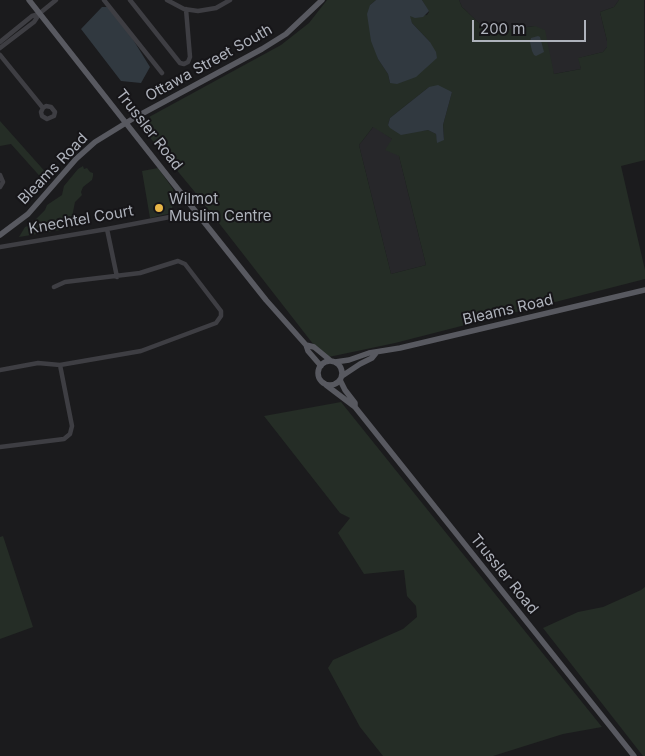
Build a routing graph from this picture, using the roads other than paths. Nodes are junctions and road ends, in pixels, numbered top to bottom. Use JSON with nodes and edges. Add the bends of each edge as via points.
{"nodes":[{"id":1,"x":29,"y":0,"type":"edge"},
{"id":2,"x":56,"y":0,"type":"edge"},
{"id":3,"x":104,"y":0,"type":"edge"},
{"id":4,"x":130,"y":0,"type":"edge"},
{"id":5,"x":167,"y":0,"type":"edge"},
{"id":6,"x":230,"y":0,"type":"edge"},
{"id":7,"x":322,"y":0,"type":"edge"},
{"id":8,"x":186,"y":9,"type":"junction"},
{"id":9,"x":40,"y":13,"type":"junction"},
{"id":10,"x":0,"y":42,"type":"edge"},
{"id":11,"x":0,"y":48,"type":"edge"},
{"id":12,"x":0,"y":55,"type":"edge"},
{"id":13,"x":162,"y":73,"type":"dead end"},
{"id":14,"x":43,"y":108,"type":"dead end"},
{"id":15,"x":127,"y":122,"type":"junction"},
{"id":16,"x":0,"y":175,"type":"edge"},
{"id":17,"x":0,"y":187,"type":"edge"},
{"id":18,"x":196,"y":212,"type":"junction"},
{"id":19,"x":107,"y":229,"type":"junction"},
{"id":20,"x":0,"y":236,"type":"edge"},
{"id":21,"x":0,"y":248,"type":"edge"},
{"id":22,"x":116,"y":277,"type":"junction"},
{"id":23,"x":54,"y":287,"type":"dead end"},
{"id":24,"x":645,"y":290,"type":"edge"},
{"id":25,"x":306,"y":345,"type":"junction"},
{"id":26,"x":376,"y":353,"type":"junction"},
{"id":27,"x":333,"y":362,"type":"junction"},
{"id":28,"x":60,"y":365,"type":"junction"},
{"id":29,"x":320,"y":366,"type":"junction"},
{"id":30,"x":0,"y":370,"type":"edge"},
{"id":31,"x":341,"y":378,"type":"junction"},
{"id":32,"x":326,"y":385,"type":"junction"},
{"id":33,"x":355,"y":407,"type":"junction"},
{"id":34,"x":0,"y":447,"type":"edge"},
{"id":35,"x":634,"y":756,"type":"edge"}],
"edges":[{"from":1,"to":9,"type":"main road","name":"Trussler Road"},
{"from":2,"to":9,"type":"street"},
{"from":3,"to":13,"type":"street"},
{"from":4,"to":8,"type":"street","via":[[184,64],[190,57]]},
{"from":5,"to":8,"type":"street"},
{"from":6,"to":8,"type":"street","via":[[212,9]]},
{"from":7,"to":15,"type":"main road","name":"Ottawa Street South","via":[[286,34]]},
{"from":9,"to":10,"type":"street"},
{"from":9,"to":11,"type":"street","via":[[34,22]]},
{"from":9,"to":15,"type":"main road","name":"Trussler Road"},
{"from":12,"to":14,"type":"street"},
{"from":15,"to":18,"type":"main road","name":"Trussler Road"},
{"from":15,"to":20,"type":"main road","name":"Bleams Road","via":[[84,151],[28,214]]},
{"from":16,"to":17,"type":"street","via":[[3,182]]},
{"from":18,"to":19,"type":"street","name":"Knechtel Court"},
{"from":18,"to":25,"type":"main road","name":"Trussler Road"},
{"from":19,"to":21,"type":"street","name":"Knechtel Court"},
{"from":19,"to":22,"type":"street"},
{"from":22,"to":23,"type":"street","via":[[65,282]]},
{"from":22,"to":28,"type":"street","via":[[181,261],[221,311],[220,319],[216,324],[141,351]]},
{"from":24,"to":26,"type":"main road","name":"Bleams Road"},
{"from":25,"to":27,"type":"main road","name":"Trussler Road"},
{"from":25,"to":29,"type":"main road","name":"Trussler Road"},
{"from":26,"to":27,"type":"main road","name":"Bleams Road"},
{"from":26,"to":31,"type":"main road","name":"Bleams Road"},
{"from":27,"to":29,"type":"main road"},
{"from":27,"to":31,"type":"main road","via":[[341,368]]},
{"from":28,"to":30,"type":"street","via":[[38,363]]},
{"from":28,"to":34,"type":"street","via":[[72,426],[70,434],[64,439]]},
{"from":29,"to":32,"type":"main road","via":[[318,377]]},
{"from":31,"to":32,"type":"main road"},
{"from":31,"to":33,"type":"main road","name":"Trussler Road"},
{"from":32,"to":33,"type":"main road","name":"Trussler Road"},
{"from":33,"to":35,"type":"main road","name":"Trussler Road"}]}
